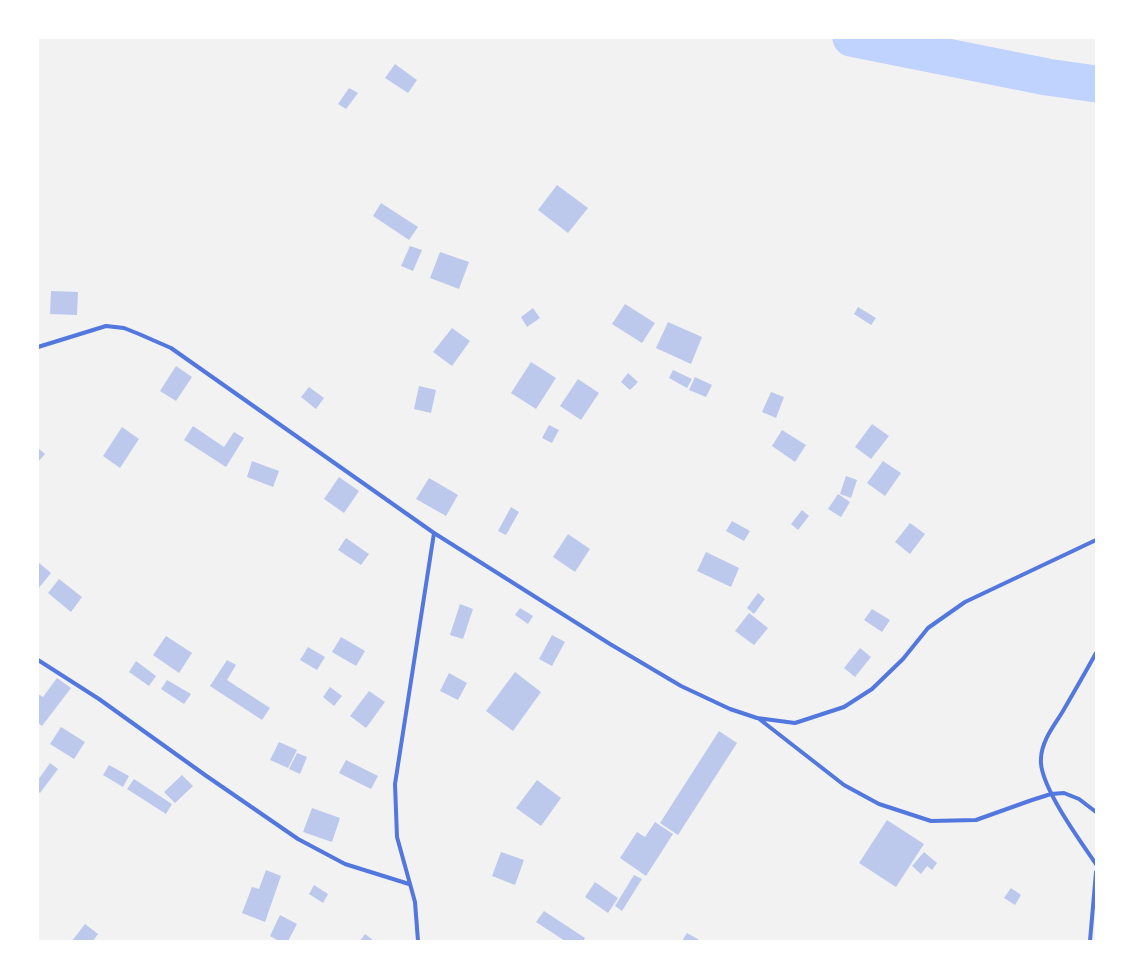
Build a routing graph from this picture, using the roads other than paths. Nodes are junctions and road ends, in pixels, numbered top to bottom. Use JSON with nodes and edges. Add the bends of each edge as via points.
{"nodes":[{"id":1,"x":38,"y":347,"type":"edge"},
{"id":2,"x":434,"y":533,"type":"junction"},
{"id":3,"x":1096,"y":540,"type":"edge"},
{"id":4,"x":1096,"y":653,"type":"edge"},
{"id":5,"x":38,"y":660,"type":"edge"},
{"id":6,"x":757,"y":718,"type":"junction"},
{"id":7,"x":1052,"y":794,"type":"junction"},
{"id":8,"x":1096,"y":812,"type":"edge"},
{"id":9,"x":1096,"y":864,"type":"edge"},
{"id":10,"x":1096,"y":872,"type":"edge"},
{"id":11,"x":409,"y":884,"type":"junction"},
{"id":12,"x":418,"y":941,"type":"edge"},
{"id":13,"x":1090,"y":941,"type":"edge"}],
"edges":[{"from":1,"to":2,"type":"street","via":[[106,326],[124,328],[171,348]]},
{"from":2,"to":6,"type":"street","via":[[681,686],[730,709]]},
{"from":2,"to":11,"type":"street","via":[[395,784],[397,837]]},
{"from":3,"to":6,"type":"street","via":[[964,602],[928,628],[903,659],[872,690],[844,707],[795,723]]},
{"from":4,"to":7,"type":"street","via":[[1044,742],[1040,759]]},
{"from":5,"to":11,"type":"street","via":[[99,699],[298,838],[344,864]]},
{"from":6,"to":7,"type":"street","via":[[844,785],[879,804],[931,821],[976,820]]},
{"from":7,"to":8,"type":"street","via":[[1064,793],[1079,799]]},
{"from":7,"to":9,"type":"street","via":[[1076,836]]},
{"from":10,"to":13,"type":"street"},
{"from":11,"to":12,"type":"street","via":[[415,902]]}]}
